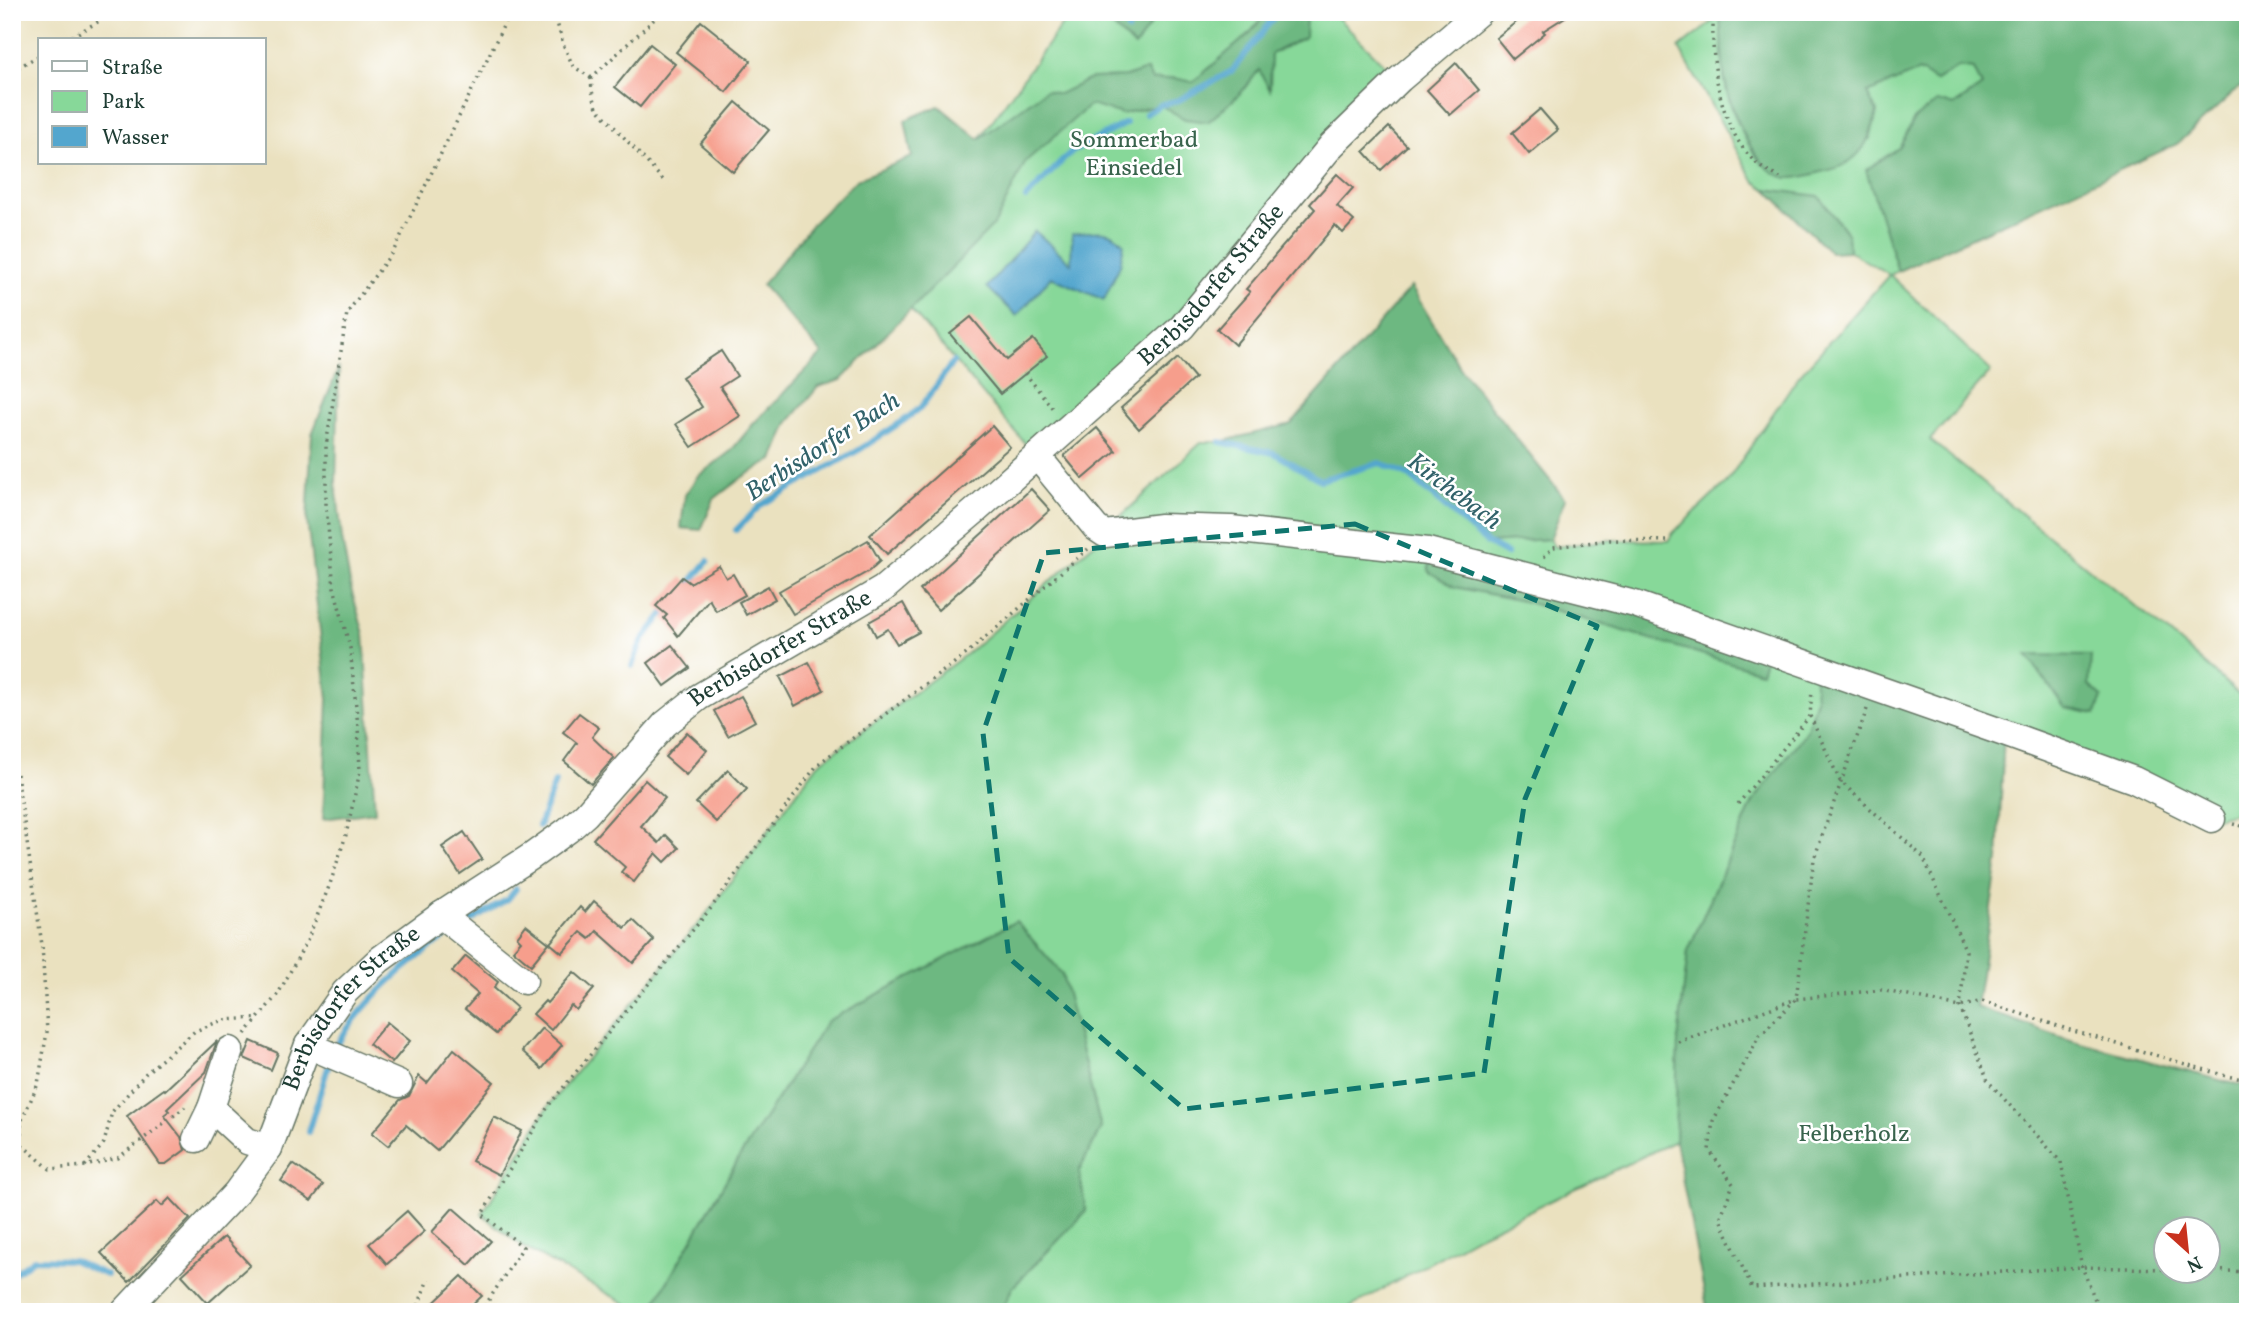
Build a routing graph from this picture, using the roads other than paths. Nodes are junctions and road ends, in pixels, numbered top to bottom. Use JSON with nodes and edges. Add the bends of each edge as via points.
{"nodes":[{"id":1,"x":1479,"y":12,"type":"edge"},
{"id":2,"x":1037,"y":456,"type":"junction"},
{"id":3,"x":2213,"y":819,"type":"dead end"},
{"id":4,"x":441,"y":915,"type":"junction"},
{"id":5,"x":524,"y":981,"type":"dead end"},
{"id":6,"x":230,"y":1050,"type":"road end"},
{"id":7,"x":327,"y":1053,"type":"junction"},
{"id":8,"x":399,"y":1084,"type":"dead end"},
{"id":9,"x":211,"y":1108,"type":"junction"},
{"id":10,"x":197,"y":1139,"type":"dead end"},
{"id":11,"x":269,"y":1148,"type":"junction"},
{"id":12,"x":124,"y":1312,"type":"edge"}],
"edges":[{"from":1,"to":2,"type":"street","name":"Berbisdorfer Straße","via":[[1332,145],[1182,327]]},
{"from":2,"to":3,"type":"street","via":[[1105,534],[1161,527],[1231,529],[1428,551],[1635,604],[2134,780]]},
{"from":2,"to":4,"type":"street","name":"Berbisdorfer Straße","via":[[883,589],[699,697],[666,724],[568,830]]},
{"from":4,"to":5,"type":"street"},
{"from":4,"to":7,"type":"street","name":"Berbisdorfer Straße","via":[[379,960],[345,992]]},
{"from":6,"to":9,"type":"street"},
{"from":7,"to":8,"type":"street"},
{"from":7,"to":11,"type":"street","name":"Berbisdorfer Straße"},
{"from":9,"to":10,"type":"street"},
{"from":9,"to":11,"type":"street","via":[[247,1141]]},
{"from":11,"to":12,"type":"street","name":"Berbisdorfer Straße","via":[[236,1193]]}]}
